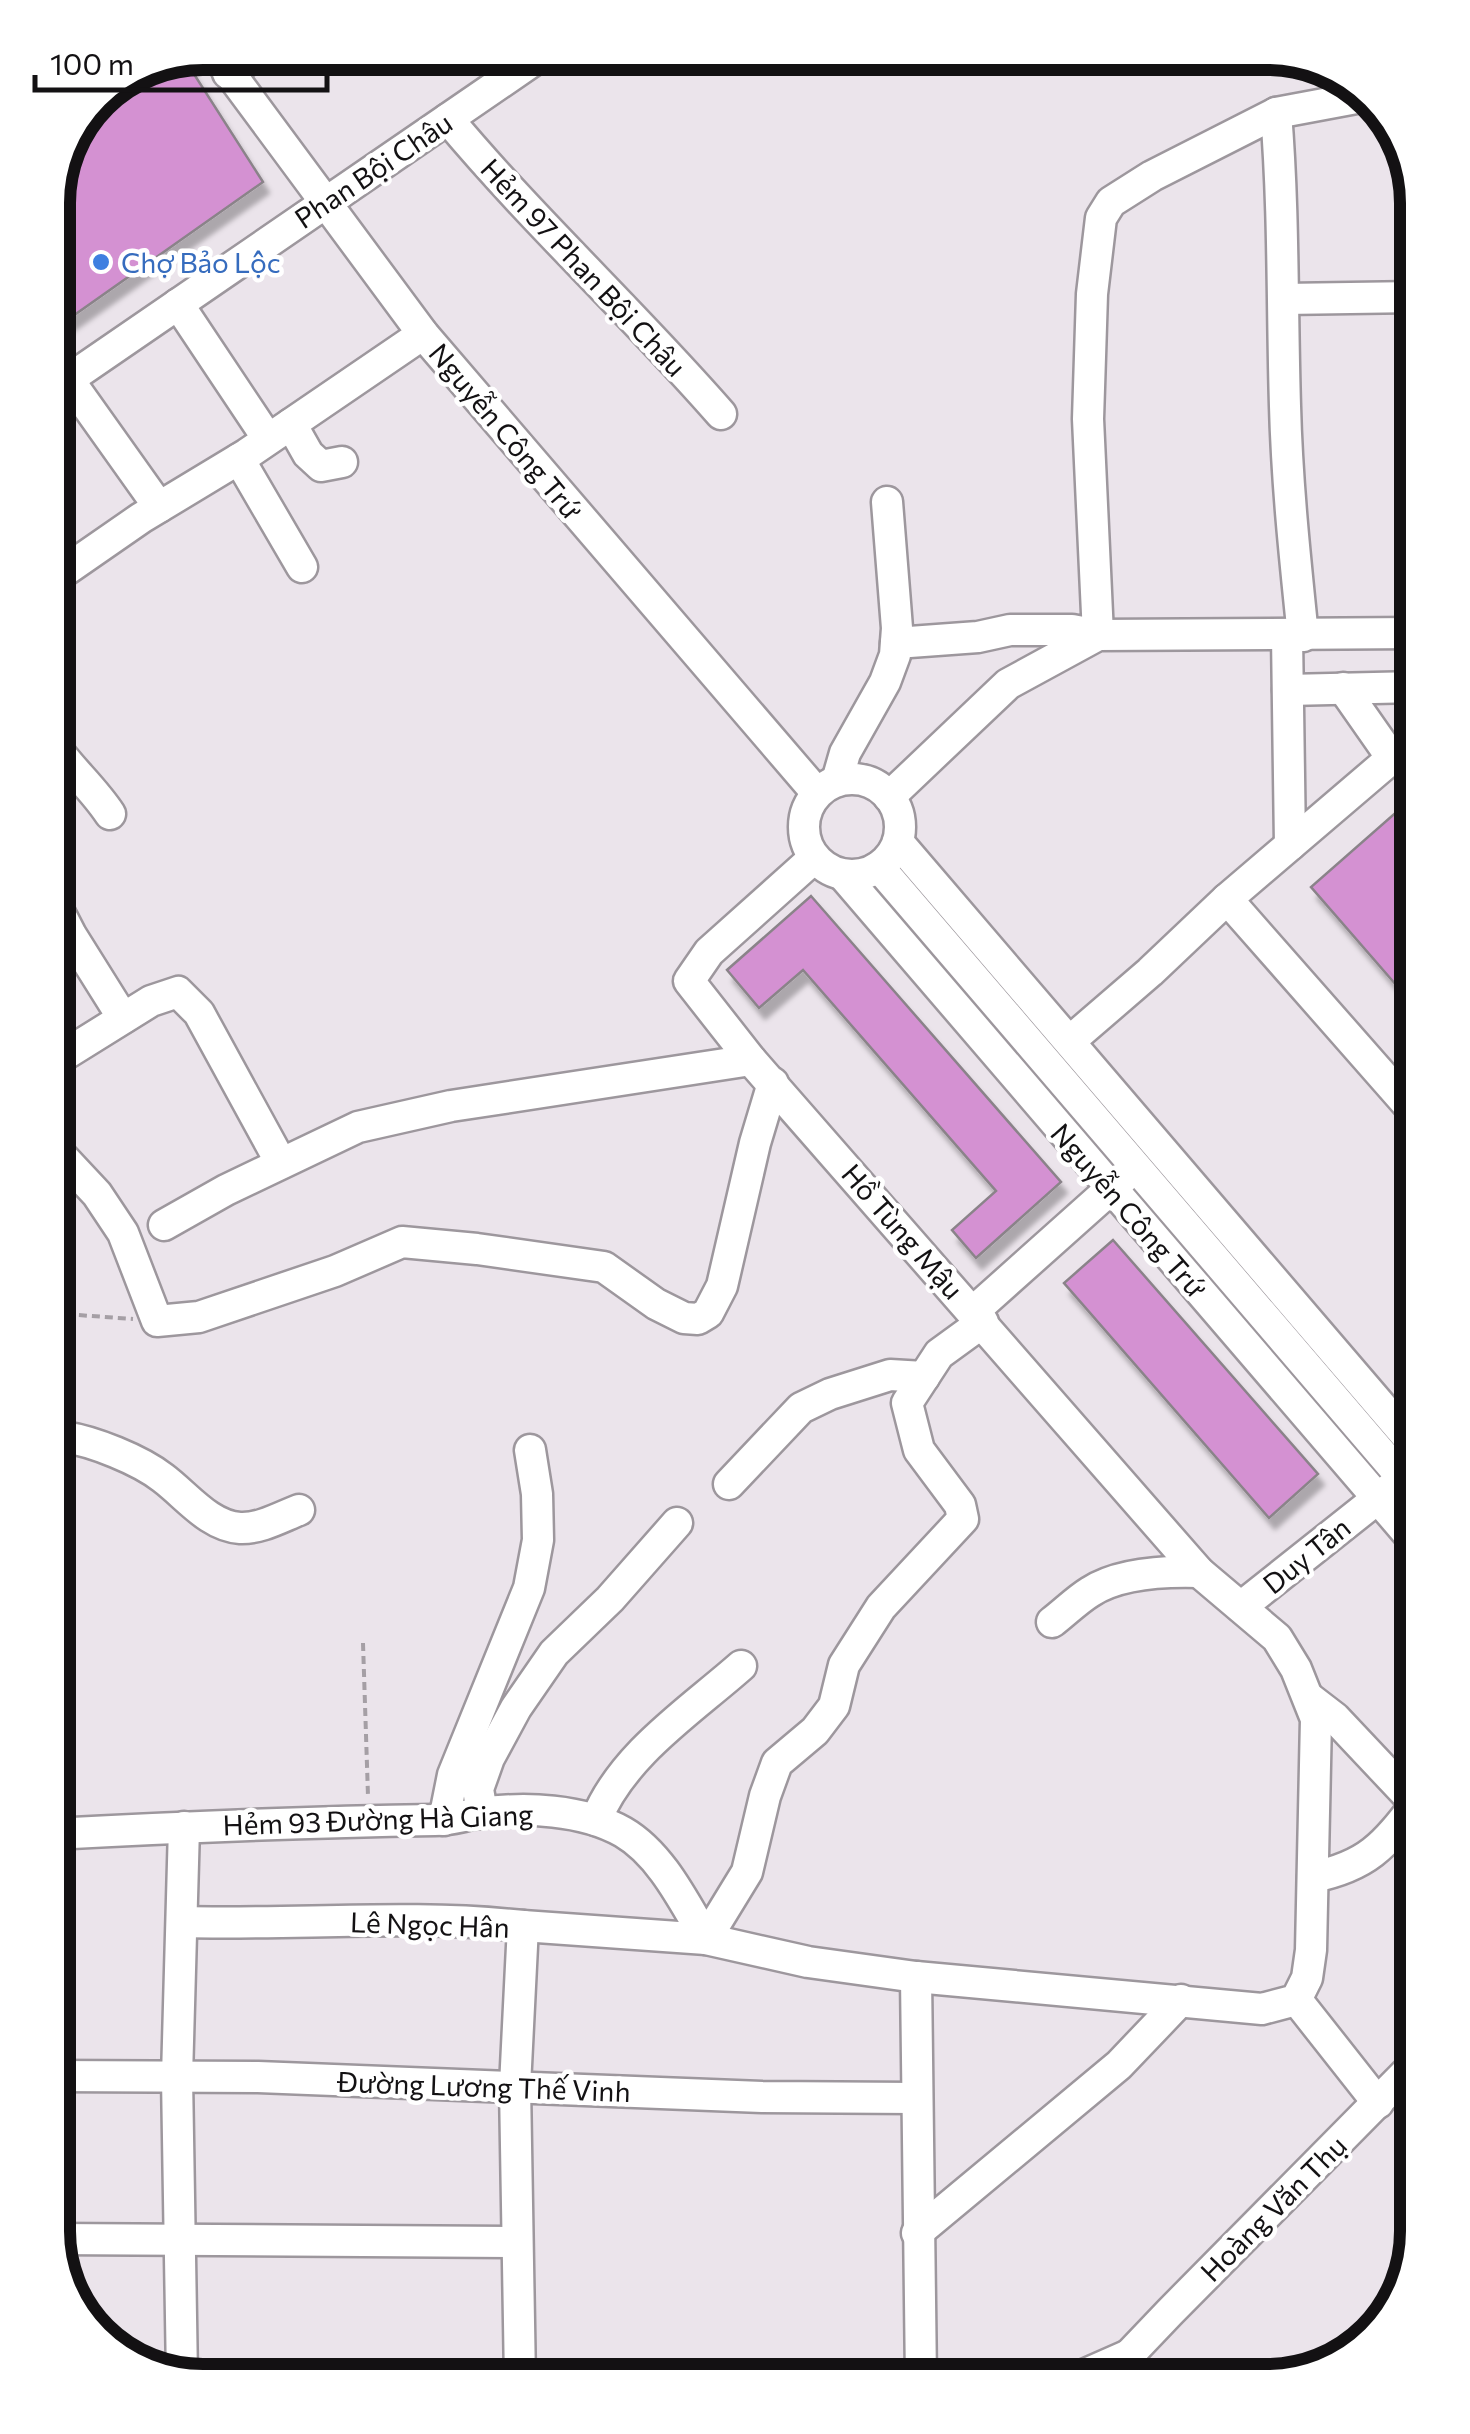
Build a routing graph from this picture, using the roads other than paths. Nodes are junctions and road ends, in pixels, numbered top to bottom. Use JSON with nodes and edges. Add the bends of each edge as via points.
{"nodes":[{"id":1,"x":226,"y":70,"type":"edge"},
{"id":2,"x":518,"y":70,"type":"edge"},
{"id":3,"x":1350,"y":99,"type":"edge"},
{"id":4,"x":1276,"y":114,"type":"junction"},
{"id":5,"x":448,"y":118,"type":"junction"},
{"id":6,"x":324,"y":204,"type":"junction"},
{"id":7,"x":1400,"y":297,"type":"edge"},
{"id":8,"x":1284,"y":299,"type":"junction"},
{"id":9,"x":178,"y":304,"type":"junction"},
{"id":10,"x":423,"y":334,"type":"junction"},
{"id":11,"x":70,"y":378,"type":"edge"},
{"id":12,"x":70,"y":395,"type":"edge"},
{"id":13,"x":721,"y":414,"type":"dead end"},
{"id":14,"x":280,"y":432,"type":"junction"},
{"id":15,"x":239,"y":459,"type":"junction"},
{"id":16,"x":342,"y":462,"type":"dead end"},
{"id":17,"x":887,"y":502,"type":"dead end"},
{"id":18,"x":160,"y":507,"type":"junction"},
{"id":19,"x":302,"y":566,"type":"dead end"},
{"id":20,"x":70,"y":568,"type":"edge"},
{"id":21,"x":1400,"y":634,"type":"edge"},
{"id":22,"x":1098,"y":635,"type":"junction"},
{"id":23,"x":1295,"y":636,"type":"junction"},
{"id":24,"x":896,"y":643,"type":"junction"},
{"id":25,"x":1400,"y":687,"type":"edge"},
{"id":26,"x":1343,"y":688,"type":"junction"},
{"id":27,"x":1288,"y":690,"type":"junction"},
{"id":28,"x":70,"y":768,"type":"edge"},
{"id":29,"x":827,"y":787,"type":"junction"},
{"id":30,"x":889,"y":797,"type":"junction"},
{"id":31,"x":110,"y":814,"type":"dead end"},
{"id":32,"x":898,"y":842,"type":"junction"},
{"id":33,"x":1290,"y":845,"type":"junction"},
{"id":34,"x":814,"y":858,"type":"junction"},
{"id":35,"x":879,"y":867,"type":"junction"},
{"id":36,"x":844,"y":876,"type":"junction"},
{"id":37,"x":1226,"y":899,"type":"junction"},
{"id":38,"x":70,"y":933,"type":"edge"},
{"id":39,"x":123,"y":1018,"type":"junction"},
{"id":40,"x":1070,"y":1040,"type":"junction"},
{"id":41,"x":70,"y":1051,"type":"edge"},
{"id":42,"x":752,"y":1060,"type":"junction"},
{"id":43,"x":773,"y":1084,"type":"junction"},
{"id":44,"x":1400,"y":1095,"type":"edge"},
{"id":45,"x":1160,"y":1144,"type":"junction"},
{"id":46,"x":280,"y":1163,"type":"junction"},
{"id":47,"x":70,"y":1165,"type":"edge"},
{"id":48,"x":1135,"y":1168,"type":"junction"},
{"id":49,"x":1111,"y":1190,"type":"junction"},
{"id":50,"x":164,"y":1225,"type":"dead end"},
{"id":51,"x":978,"y":1317,"type":"junction"},
{"id":52,"x":924,"y":1377,"type":"junction"},
{"id":53,"x":1400,"y":1427,"type":"edge"},
{"id":54,"x":70,"y":1438,"type":"edge"},
{"id":55,"x":530,"y":1450,"type":"dead end"},
{"id":56,"x":1400,"y":1465,"type":"edge"},
{"id":57,"x":729,"y":1484,"type":"dead end"},
{"id":58,"x":1400,"y":1487,"type":"edge"},
{"id":59,"x":1378,"y":1498,"type":"junction"},
{"id":60,"x":299,"y":1510,"type":"dead end"},
{"id":61,"x":678,"y":1523,"type":"dead end"},
{"id":62,"x":1400,"y":1523,"type":"edge"},
{"id":63,"x":1198,"y":1572,"type":"junction"},
{"id":64,"x":1242,"y":1607,"type":"junction"},
{"id":65,"x":1052,"y":1622,"type":"dead end"},
{"id":66,"x":741,"y":1666,"type":"dead end"},
{"id":67,"x":1309,"y":1698,"type":"junction"},
{"id":68,"x":1400,"y":1786,"type":"edge"},
{"id":69,"x":482,"y":1813,"type":"junction"},
{"id":70,"x":444,"y":1820,"type":"junction"},
{"id":71,"x":596,"y":1820,"type":"junction"},
{"id":72,"x":1400,"y":1826,"type":"edge"},
{"id":73,"x":184,"y":1827,"type":"junction"},
{"id":74,"x":70,"y":1833,"type":"edge"},
{"id":75,"x":1313,"y":1876,"type":"junction"},
{"id":76,"x":183,"y":1922,"type":"junction"},
{"id":77,"x":523,"y":1926,"type":"junction"},
{"id":78,"x":706,"y":1940,"type":"junction"},
{"id":79,"x":916,"y":1977,"type":"junction"},
{"id":80,"x":1181,"y":2000,"type":"junction"},
{"id":81,"x":1296,"y":2000,"type":"junction"},
{"id":82,"x":70,"y":2076,"type":"edge"},
{"id":83,"x":177,"y":2077,"type":"junction"},
{"id":84,"x":1400,"y":2080,"type":"edge"},
{"id":85,"x":514,"y":2086,"type":"junction"},
{"id":86,"x":915,"y":2098,"type":"junction"},
{"id":87,"x":1378,"y":2102,"type":"junction"},
{"id":88,"x":917,"y":2233,"type":"junction"},
{"id":89,"x":70,"y":2239,"type":"edge"},
{"id":90,"x":180,"y":2240,"type":"junction"},
{"id":91,"x":518,"y":2242,"type":"junction"},
{"id":92,"x":182,"y":2362,"type":"edge"},
{"id":93,"x":520,"y":2364,"type":"edge"},
{"id":94,"x":921,"y":2364,"type":"edge"},
{"id":95,"x":1125,"y":2364,"type":"edge"}],
"edges":[{"from":1,"to":6,"type":"street","name":"Nguyễn Công Trứ"},
{"from":2,"to":5,"type":"street","name":"Phan Bội Châu"},
{"from":3,"to":4,"type":"street"},
{"from":4,"to":8,"type":"street"},
{"from":4,"to":22,"type":"street","via":[[1128,190],[1101,218],[1088,419]]},
{"from":5,"to":6,"type":"street","name":"Phan Bội Châu"},
{"from":5,"to":13,"type":"street","name":"Hẻm 97 Phan Bội Châu"},
{"from":6,"to":9,"type":"street","name":"Phan Bội Châu"},
{"from":6,"to":10,"type":"street","name":"Nguyễn Công Trứ"},
{"from":7,"to":8,"type":"street"},
{"from":8,"to":23,"type":"street"},
{"from":9,"to":11,"type":"street","name":"Phan Bội Châu"},
{"from":9,"to":14,"type":"street"},
{"from":10,"to":14,"type":"street"},
{"from":10,"to":29,"type":"street","name":"Nguyễn Công Trứ"},
{"from":12,"to":18,"type":"street"},
{"from":14,"to":15,"type":"street"},
{"from":14,"to":16,"type":"street","via":[[321,466]]},
{"from":15,"to":18,"type":"street"},
{"from":15,"to":19,"type":"street"},
{"from":17,"to":24,"type":"street"},
{"from":18,"to":20,"type":"street"},
{"from":21,"to":23,"type":"street"},
{"from":22,"to":23,"type":"street"},
{"from":22,"to":24,"type":"street","via":[[1010,630]]},
{"from":22,"to":30,"type":"street","via":[[1008,684]]},
{"from":23,"to":27,"type":"street"},
{"from":24,"to":29,"type":"street","via":[[884,682]]},
{"from":25,"to":26,"type":"street"},
{"from":26,"to":27,"type":"street"},
{"from":26,"to":33,"type":"street","via":[[1392,758]]},
{"from":27,"to":33,"type":"street"},
{"from":28,"to":31,"type":"street"},
{"from":29,"to":30,"type":"street","via":[[848,779],[871,783]]},
{"from":29,"to":34,"type":"street","via":[[810,802],[804,825]]},
{"from":30,"to":32,"type":"street","via":[[899,818]]},
{"from":32,"to":35,"type":"street"},
{"from":32,"to":40,"type":"street"},
{"from":33,"to":37,"type":"street"},
{"from":34,"to":36,"type":"street"},
{"from":34,"to":42,"type":"street","name":"Hồ Tùng Mậu","via":[[709,952],[688,981]]},
{"from":35,"to":36,"type":"street"},
{"from":35,"to":48,"type":"street","name":"Nguyễn Công Trứ"},
{"from":36,"to":49,"type":"street","name":"Nguyễn Công Trứ"},
{"from":37,"to":40,"type":"street"},
{"from":37,"to":44,"type":"street"},
{"from":38,"to":39,"type":"street"},
{"from":39,"to":41,"type":"street"},
{"from":39,"to":46,"type":"street","via":[[178,992],[199,1013]]},
{"from":40,"to":45,"type":"street"},
{"from":42,"to":43,"type":"street","name":"Hồ Tùng Mậu"},
{"from":42,"to":46,"type":"street","via":[[402,1115]]},
{"from":43,"to":47,"type":"street","via":[[722,1286],[708,1314],[698,1319],[656,1304],[604,1267],[402,1242],[199,1318],[157,1321],[123,1233]]},
{"from":43,"to":51,"type":"street","name":"Hồ Tùng Mậu"},
{"from":45,"to":48,"type":"street"},
{"from":45,"to":53,"type":"street"},
{"from":46,"to":50,"type":"street"},
{"from":48,"to":49,"type":"street"},
{"from":48,"to":56,"type":"street","name":"Nguyễn Công Trứ"},
{"from":49,"to":51,"type":"street"},
{"from":49,"to":59,"type":"street","name":"Nguyễn Công Trứ"},
{"from":51,"to":52,"type":"street"},
{"from":51,"to":63,"type":"street","name":"Hồ Tùng Mậu"},
{"from":52,"to":57,"type":"street","via":[[879,1378],[800,1408]]},
{"from":52,"to":78,"type":"street","via":[[907,1403],[919,1450],[963,1519],[881,1607],[844,1665],[834,1706],[777,1763],[747,1872]]},
{"from":54,"to":60,"type":"street","via":[[161,1476],[200,1511],[236,1528]]},
{"from":55,"to":70,"type":"street","via":[[538,1540],[529,1588],[459,1759]]},
{"from":58,"to":59,"type":"street","name":"Duy Tân"},
{"from":59,"to":62,"type":"street","name":"Nguyễn Công Trứ"},
{"from":59,"to":64,"type":"street","name":"Duy Tân"},
{"from":61,"to":69,"type":"street","via":[[554,1653],[516,1708],[478,1789]]},
{"from":63,"to":64,"type":"street","name":"Hồ Tùng Mậu"},
{"from":63,"to":65,"type":"street","via":[[1127,1578],[1092,1590]]},
{"from":64,"to":67,"type":"street","name":"Hồ Tùng Mậu","via":[[1277,1638]]},
{"from":66,"to":71,"type":"street","via":[[681,1714],[627,1771],[607,1793]]},
{"from":67,"to":68,"type":"street"},
{"from":67,"to":75,"type":"street","via":[[1316,1720]]},
{"from":69,"to":70,"type":"street","name":"Hẻm 93 Đường Hà Giang"},
{"from":69,"to":71,"type":"street","name":"Hẻm 93 Đường Hà Giang","via":[[538,1811]]},
{"from":70,"to":73,"type":"street","name":"Hẻm 93 Đường Hà Giang"},
{"from":71,"to":78,"type":"street","name":"Hẻm 93 Đường Hà Giang","via":[[639,1843]]},
{"from":72,"to":75,"type":"street","via":[[1367,1858]]},
{"from":73,"to":74,"type":"street","name":"Hẻm 93 Đường Hà Giang"},
{"from":73,"to":76,"type":"street"},
{"from":75,"to":81,"type":"street","via":[[1311,1950]]},
{"from":76,"to":77,"type":"street","name":"Lê Ngọc Hân","via":[[394,1918]]},
{"from":76,"to":83,"type":"street"},
{"from":77,"to":78,"type":"street"},
{"from":77,"to":85,"type":"street","name":"Lê Ngọc Hân"},
{"from":78,"to":79,"type":"street"},
{"from":79,"to":80,"type":"street"},
{"from":79,"to":86,"type":"street"},
{"from":80,"to":81,"type":"street","via":[[1262,2008]]},
{"from":80,"to":88,"type":"street","via":[[1118,2064]]},
{"from":81,"to":87,"type":"street"},
{"from":82,"to":83,"type":"street","name":"Đường Lương Thế Vinh"},
{"from":83,"to":85,"type":"street","name":"Đường Lương Thế Vinh"},
{"from":83,"to":90,"type":"street"},
{"from":84,"to":87,"type":"street","name":"Hoàng Văn Thụ"},
{"from":85,"to":86,"type":"street","name":"Đường Lương Thế Vinh"},
{"from":85,"to":91,"type":"street","name":"Lê Ngọc Hân"},
{"from":86,"to":88,"type":"street"},
{"from":87,"to":95,"type":"street","name":"Hoàng Văn Thụ"},
{"from":88,"to":94,"type":"street"},
{"from":89,"to":90,"type":"street"},
{"from":90,"to":91,"type":"street"},
{"from":90,"to":92,"type":"street"},
{"from":91,"to":93,"type":"street","name":"Lê Ngọc Hân"}]}
